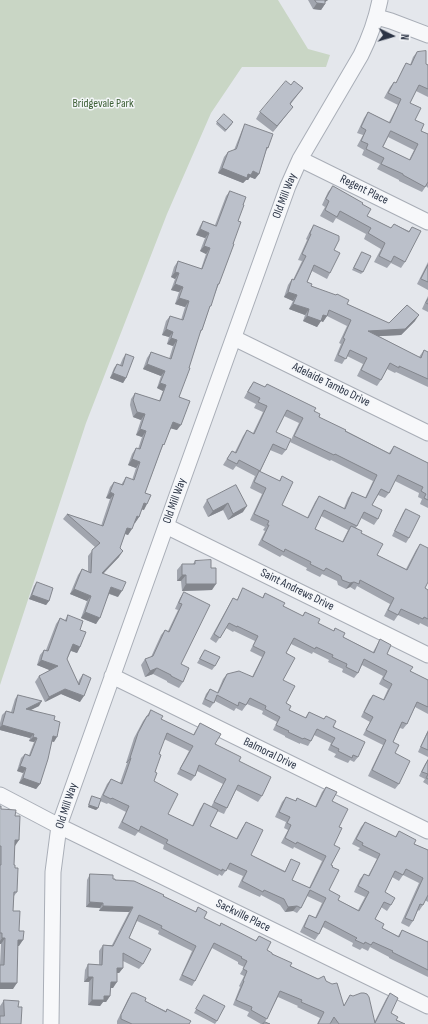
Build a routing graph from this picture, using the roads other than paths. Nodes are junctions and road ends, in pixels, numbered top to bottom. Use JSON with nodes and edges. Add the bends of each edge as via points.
{"nodes":[{"id":1,"x":380,"y":0,"type":"edge"},
{"id":2,"x":377,"y":17,"type":"junction"},
{"id":3,"x":428,"y":35,"type":"edge"},
{"id":4,"x":300,"y":159,"type":"junction"},
{"id":5,"x":428,"y":222,"type":"edge"},
{"id":6,"x":234,"y":338,"type":"junction"},
{"id":7,"x":428,"y":433,"type":"edge"},
{"id":8,"x":166,"y":526,"type":"junction"},
{"id":9,"x":428,"y":655,"type":"edge"},
{"id":10,"x":112,"y":676,"type":"junction"},
{"id":11,"x":0,"y":795,"type":"edge"},
{"id":12,"x":59,"y":826,"type":"junction"},
{"id":13,"x":428,"y":832,"type":"edge"},
{"id":14,"x":428,"y":1006,"type":"edge"},
{"id":15,"x":51,"y":1024,"type":"edge"}],
"edges":[{"from":1,"to":2,"type":"street","name":"Old Mill Way"},
{"from":2,"to":3,"type":"street"},
{"from":2,"to":4,"type":"street","name":"Old Mill Way","via":[[361,55]]},
{"from":4,"to":5,"type":"street","name":"Regent Place"},
{"from":4,"to":6,"type":"street","name":"Old Mill Way"},
{"from":6,"to":7,"type":"street","name":"Adelaide Tambo Drive"},
{"from":6,"to":8,"type":"street","name":"Old Mill Way"},
{"from":8,"to":9,"type":"street","name":"Saint Andrews Drive"},
{"from":8,"to":10,"type":"street","name":"Old Mill Way"},
{"from":10,"to":12,"type":"street","name":"Old Mill Way"},
{"from":10,"to":13,"type":"street","name":"Balmoral Drive"},
{"from":11,"to":12,"type":"street","name":"Sackville Place"},
{"from":12,"to":14,"type":"street","name":"Sackville Place"},
{"from":12,"to":15,"type":"street","name":"Old Mill Way","via":[[53,872]]}]}
